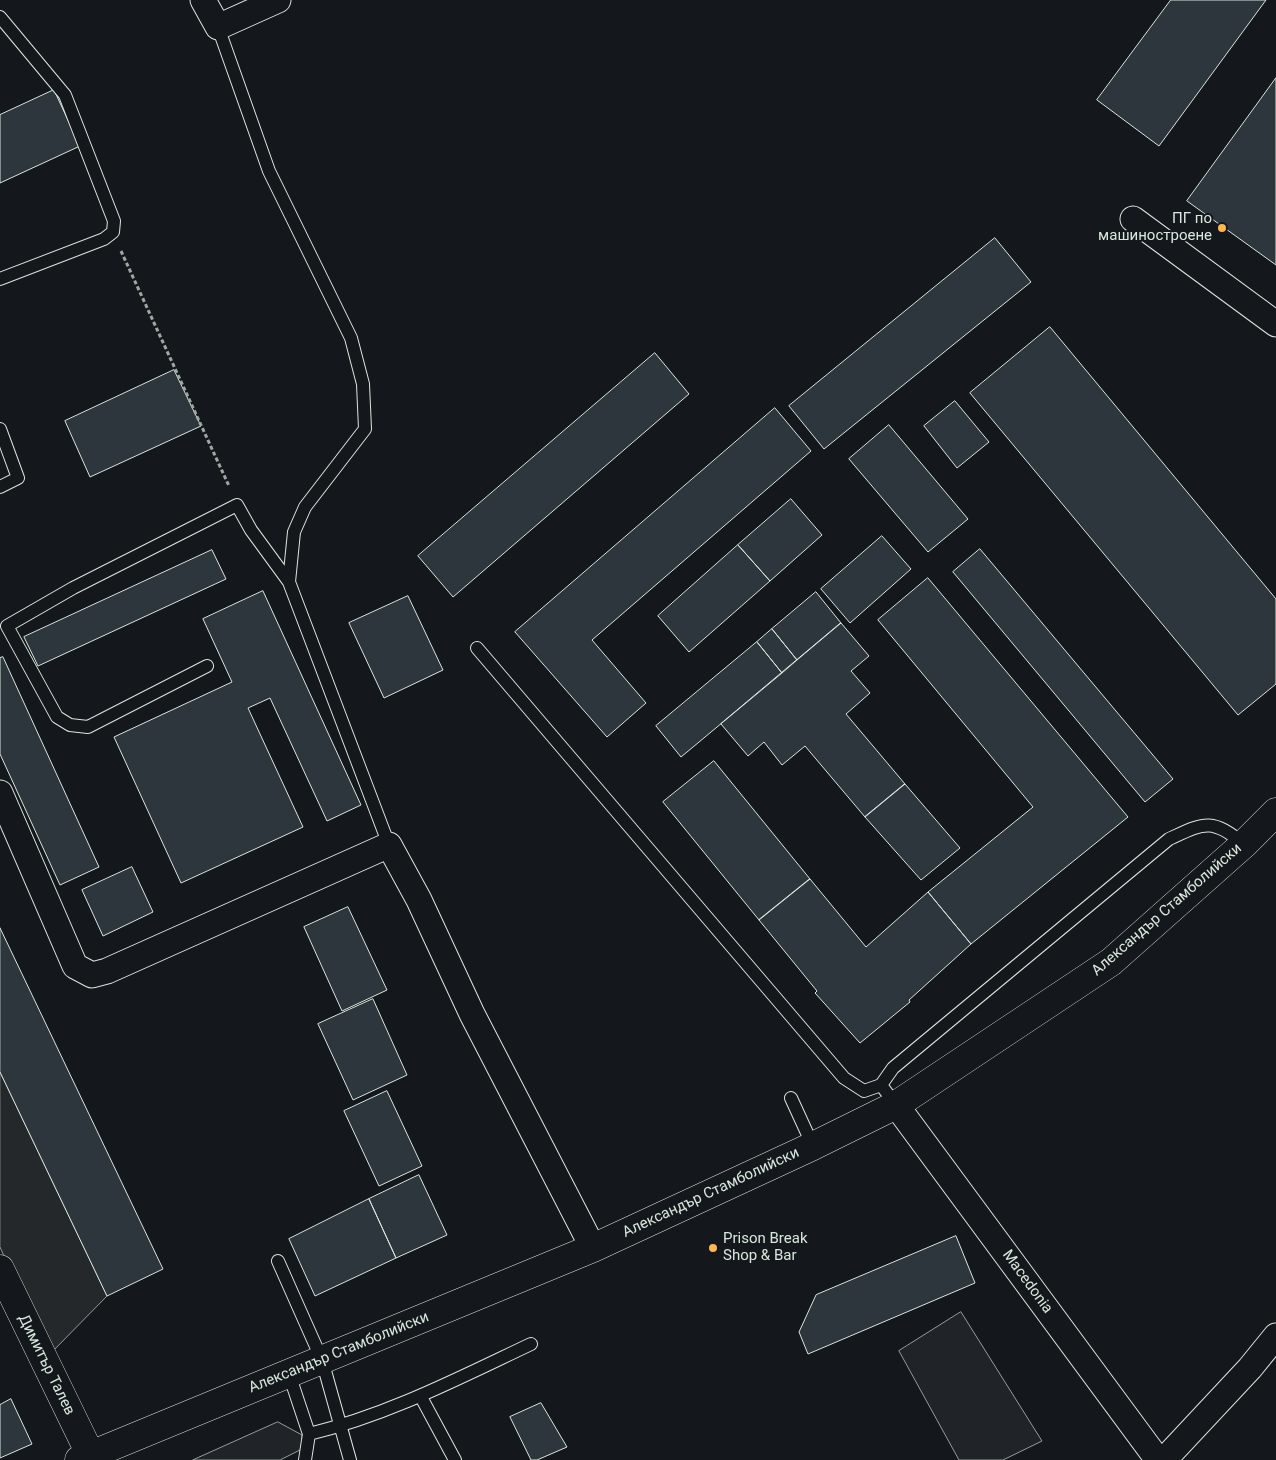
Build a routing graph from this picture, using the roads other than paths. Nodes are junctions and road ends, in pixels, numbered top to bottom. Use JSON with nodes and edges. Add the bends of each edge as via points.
{"nodes":[{"id":1,"x":203,"y":0,"type":"edge"},
{"id":2,"x":278,"y":0,"type":"edge"},
{"id":3,"x":0,"y":17,"type":"edge"},
{"id":4,"x":218,"y":27,"type":"junction"},
{"id":5,"x":1133,"y":219,"type":"dead end"},
{"id":6,"x":0,"y":279,"type":"edge"},
{"id":7,"x":1276,"y":324,"type":"edge"},
{"id":8,"x":0,"y":429,"type":"edge"},
{"id":9,"x":0,"y":487,"type":"edge"},
{"id":10,"x":288,"y":582,"type":"junction"},
{"id":11,"x":477,"y":648,"type":"dead end"},
{"id":12,"x":207,"y":666,"type":"dead end"},
{"id":13,"x":0,"y":793,"type":"edge"},
{"id":14,"x":1276,"y":812,"type":"edge"},
{"id":15,"x":1244,"y":844,"type":"junction"},
{"id":16,"x":389,"y":845,"type":"junction"},
{"id":17,"x":889,"y":1095,"type":"junction"},
{"id":18,"x":791,"y":1098,"type":"dead end"},
{"id":19,"x":813,"y":1146,"type":"junction"},
{"id":20,"x":593,"y":1248,"type":"junction"},
{"id":21,"x":278,"y":1261,"type":"dead end"},
{"id":22,"x":0,"y":1269,"type":"edge"},
{"id":23,"x":1276,"y":1336,"type":"edge"},
{"id":24,"x":531,"y":1344,"type":"dead end"},
{"id":25,"x":322,"y":1360,"type":"junction"},
{"id":26,"x":289,"y":1374,"type":"junction"},
{"id":27,"x":421,"y":1397,"type":"junction"},
{"id":28,"x":342,"y":1426,"type":"junction"},
{"id":29,"x":309,"y":1434,"type":"junction"},
{"id":30,"x":87,"y":1459,"type":"edge"},
{"id":31,"x":305,"y":1460,"type":"edge"},
{"id":32,"x":350,"y":1460,"type":"edge"},
{"id":33,"x":455,"y":1460,"type":"edge"},
{"id":34,"x":1158,"y":1460,"type":"edge"},
{"id":35,"x":1164,"y":1460,"type":"edge"}],
"edges":[{"from":1,"to":4,"type":"street"},
{"from":2,"to":4,"type":"street"},
{"from":3,"to":6,"type":"lane","via":[[65,95],[114,221],[113,232],[104,239]]},
{"from":4,"to":10,"type":"lane","via":[[269,171],[351,338],[363,384],[365,429],[305,508],[294,532]]},
{"from":5,"to":7,"type":"street"},
{"from":8,"to":9,"type":"lane","via":[[18,478]]},
{"from":10,"to":12,"type":"lane","via":[[237,505],[73,588],[6,626],[57,717],[70,725],[88,727]]},
{"from":10,"to":16,"type":"lane"},
{"from":11,"to":17,"type":"lane","via":[[844,1078],[864,1092]]},
{"from":13,"to":16,"type":"street","via":[[75,966],[92,976],[108,972]]},
{"from":14,"to":15,"type":"street","name":"Александър Стамболийски"},
{"from":15,"to":17,"type":"street","name":"Александър Стамболийски","via":[[1111,962]]},
{"from":15,"to":17,"type":"lane","via":[[1223,828],[1201,824],[1169,839],[909,1053],[893,1068]]},
{"from":16,"to":20,"type":"street"},
{"from":17,"to":19,"type":"street","name":"Александър Стамболийски"},
{"from":17,"to":34,"type":"street","name":"Macedonia"},
{"from":18,"to":19,"type":"lane"},
{"from":19,"to":20,"type":"street","name":"Александър Стамболийски"},
{"from":20,"to":25,"type":"street","name":"Александър Стамболийски"},
{"from":21,"to":25,"type":"lane"},
{"from":22,"to":30,"type":"street","name":"Димитър Талев"},
{"from":23,"to":35,"type":"street"},
{"from":24,"to":27,"type":"lane"},
{"from":25,"to":26,"type":"street","name":"Александър Стамболийски"},
{"from":25,"to":28,"type":"lane"},
{"from":26,"to":29,"type":"lane"},
{"from":26,"to":30,"type":"street","name":"Александър Стамболийски"},
{"from":27,"to":28,"type":"lane"},
{"from":27,"to":33,"type":"lane"},
{"from":28,"to":29,"type":"lane"},
{"from":28,"to":32,"type":"lane"},
{"from":29,"to":31,"type":"lane"}]}
